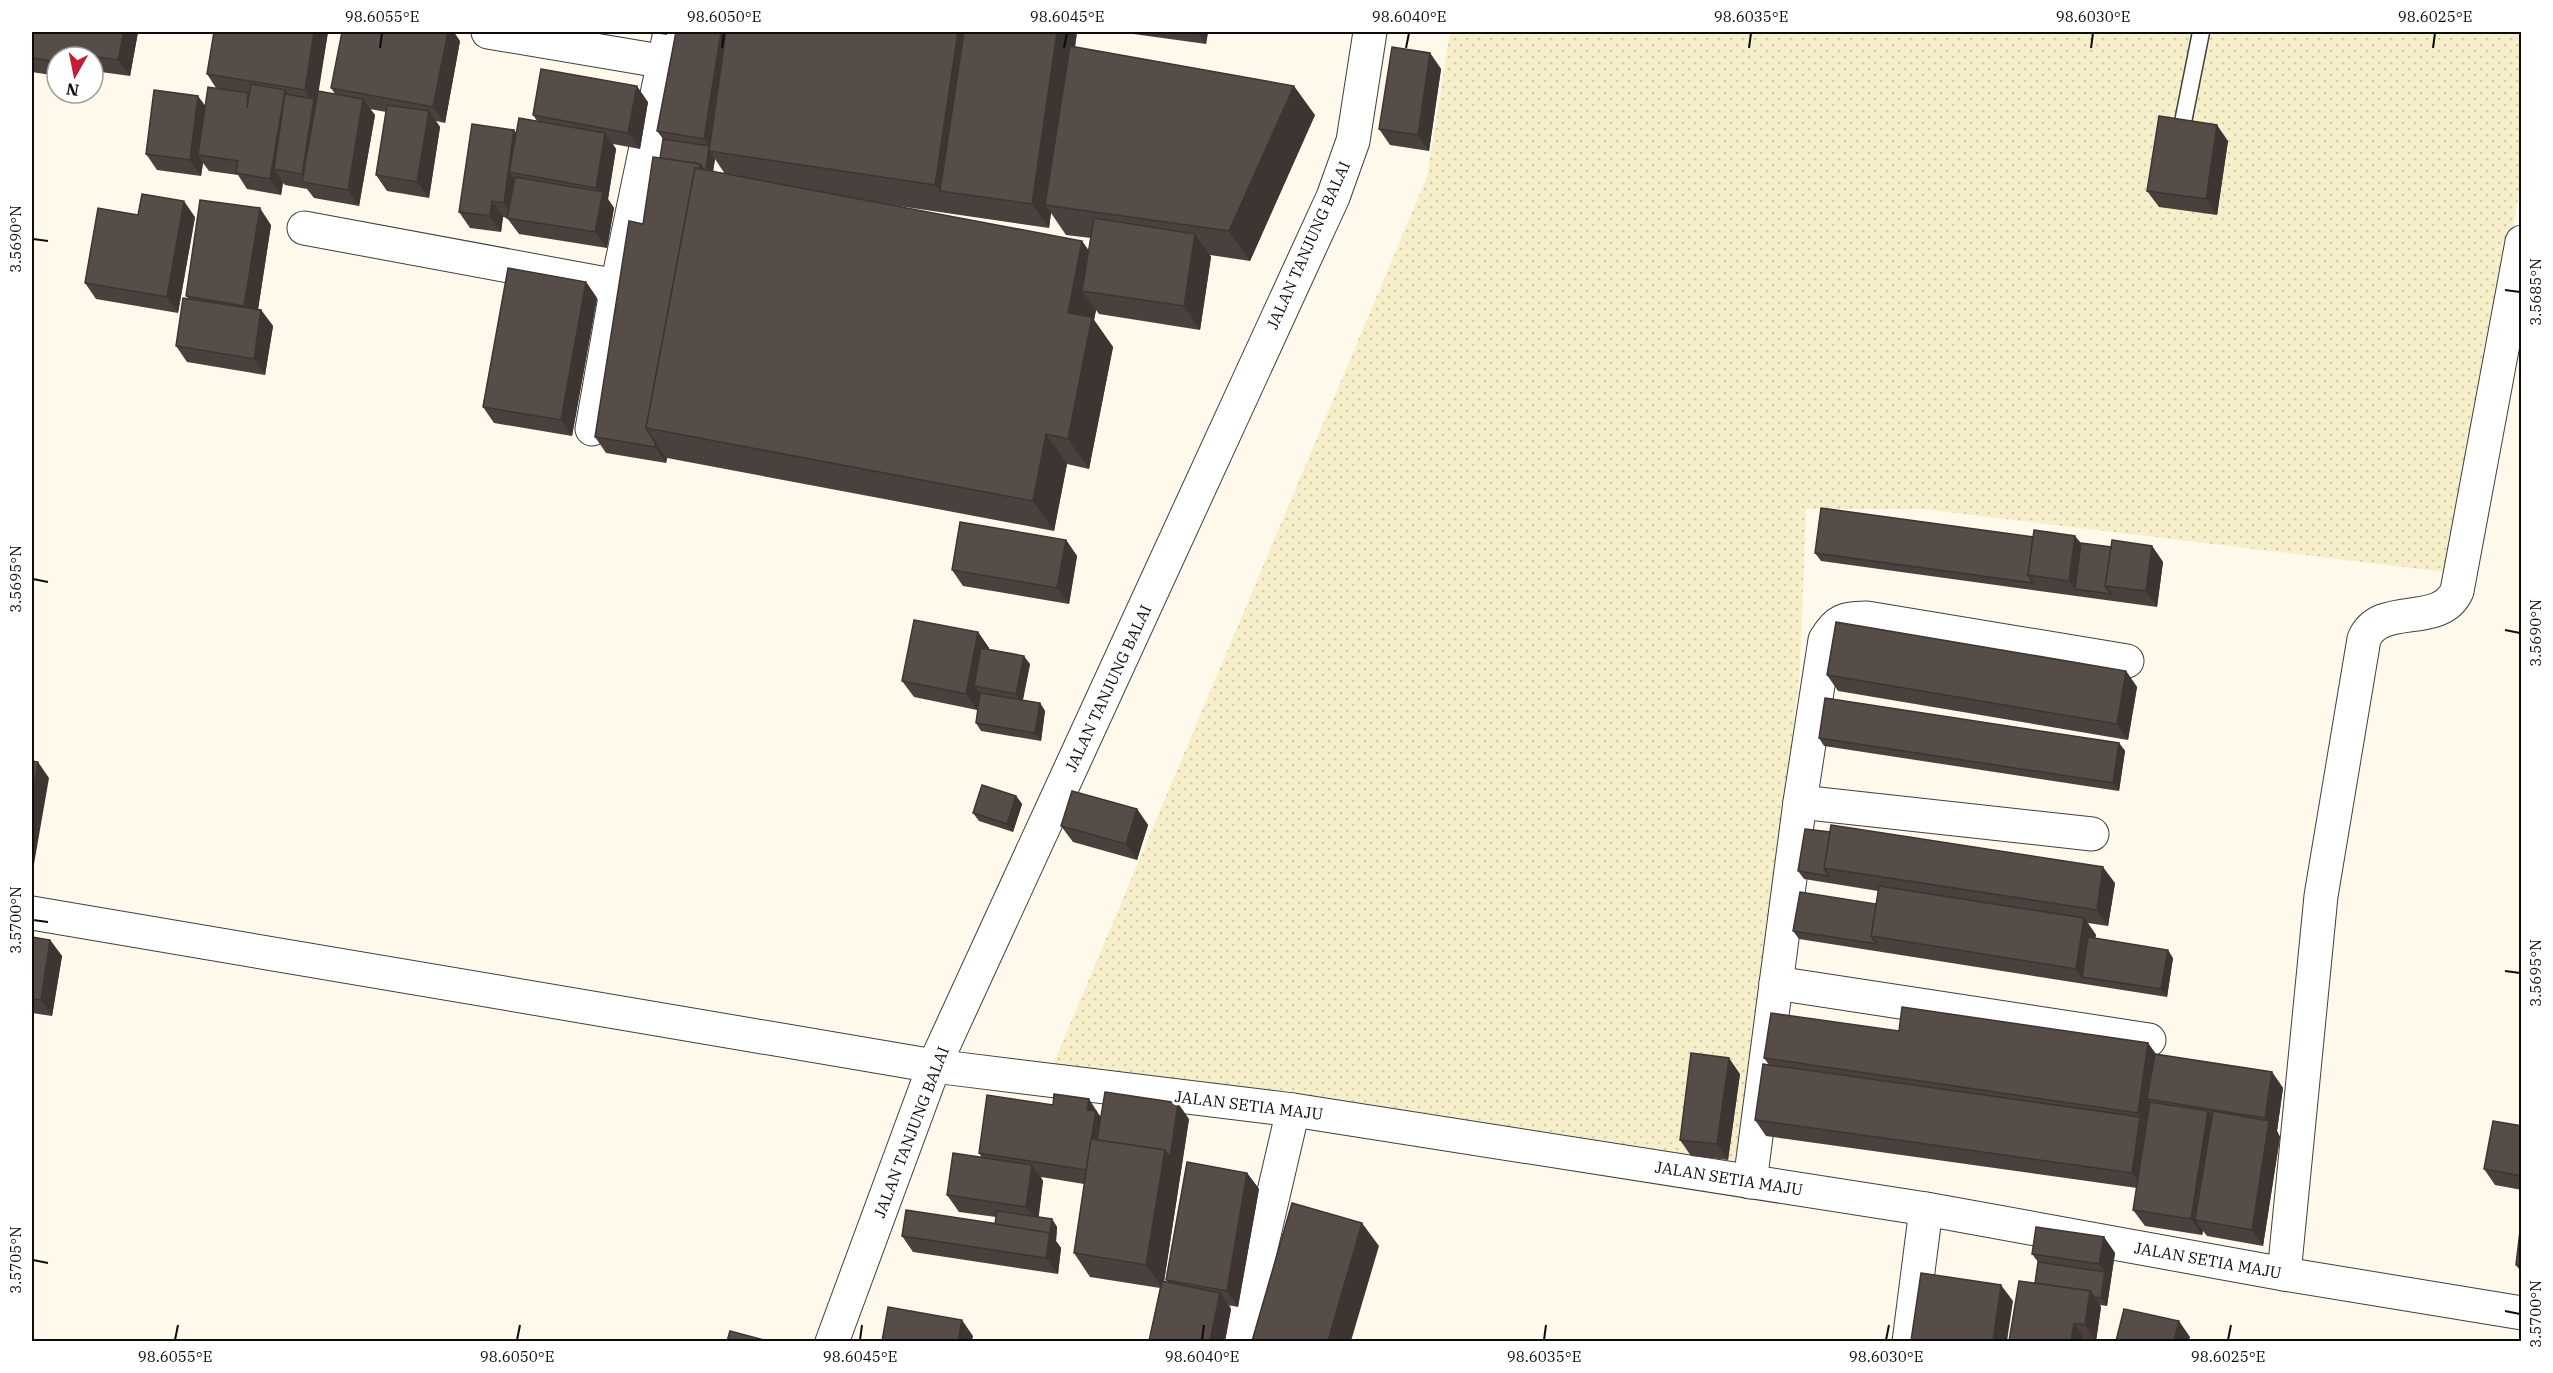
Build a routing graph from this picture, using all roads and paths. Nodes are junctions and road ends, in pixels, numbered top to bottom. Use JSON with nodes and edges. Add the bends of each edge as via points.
{"nodes":[{"id":1,"x":488,"y":32,"type":"edge"},
{"id":2,"x":1370,"y":32,"type":"edge"},
{"id":3,"x":2200,"y":32,"type":"edge"},
{"id":4,"x":668,"y":47,"type":"edge"},
{"id":5,"x":2182,"y":127,"type":"edge"},
{"id":6,"x":304,"y":228,"type":"dead end"},
{"id":7,"x":2522,"y":242,"type":"edge"},
{"id":8,"x":617,"y":286,"type":"junction"},
{"id":9,"x":592,"y":429,"type":"dead end"},
{"id":10,"x":2127,"y":661,"type":"dead end"},
{"id":11,"x":1800,"y":802,"type":"junction"},
{"id":12,"x":2091,"y":834,"type":"dead end"},
{"id":13,"x":32,"y":914,"type":"edge"},
{"id":14,"x":1776,"y":983,"type":"junction"},
{"id":15,"x":2149,"y":1040,"type":"dead end"},
{"id":16,"x":934,"y":1066,"type":"junction"},
{"id":17,"x":1293,"y":1110,"type":"junction"},
{"id":18,"x":1750,"y":1182,"type":"junction"},
{"id":19,"x":1926,"y":1209,"type":"junction"},
{"id":20,"x":2284,"y":1274,"type":"junction"},
{"id":21,"x":2522,"y":1313,"type":"edge"},
{"id":22,"x":832,"y":1341,"type":"edge"},
{"id":23,"x":1239,"y":1341,"type":"edge"},
{"id":24,"x":1909,"y":1341,"type":"edge"}],
"edges":[{"from":1,"to":4,"type":"street"},
{"from":2,"to":16,"type":"street","name":"JALAN TANJUNG BALAI","via":[[1353,141],[1333,197]]},
{"from":3,"to":5,"type":"lane"},
{"from":4,"to":8,"type":"street"},
{"from":6,"to":8,"type":"street"},
{"from":7,"to":20,"type":"street","via":[[2457,591],[2442,607],[2380,621],[2364,639],[2321,896]]},
{"from":8,"to":9,"type":"street"},
{"from":10,"to":11,"type":"street","via":[[1867,618],[1843,619],[1825,640]]},
{"from":11,"to":12,"type":"street"},
{"from":11,"to":14,"type":"street"},
{"from":13,"to":16,"type":"street","name":"JALAN SETIA MAJU"},
{"from":14,"to":15,"type":"street"},
{"from":14,"to":18,"type":"street"},
{"from":16,"to":17,"type":"street","name":"JALAN SETIA MAJU"},
{"from":16,"to":22,"type":"street","name":"JALAN TANJUNG BALAI"},
{"from":17,"to":18,"type":"street","name":"JALAN SETIA MAJU"},
{"from":17,"to":23,"type":"street"},
{"from":18,"to":19,"type":"street","name":"JALAN SETIA MAJU"},
{"from":19,"to":20,"type":"street","name":"JALAN SETIA MAJU"},
{"from":19,"to":24,"type":"street"},
{"from":20,"to":21,"type":"street","name":"JALAN SETIA MAJU"}]}
